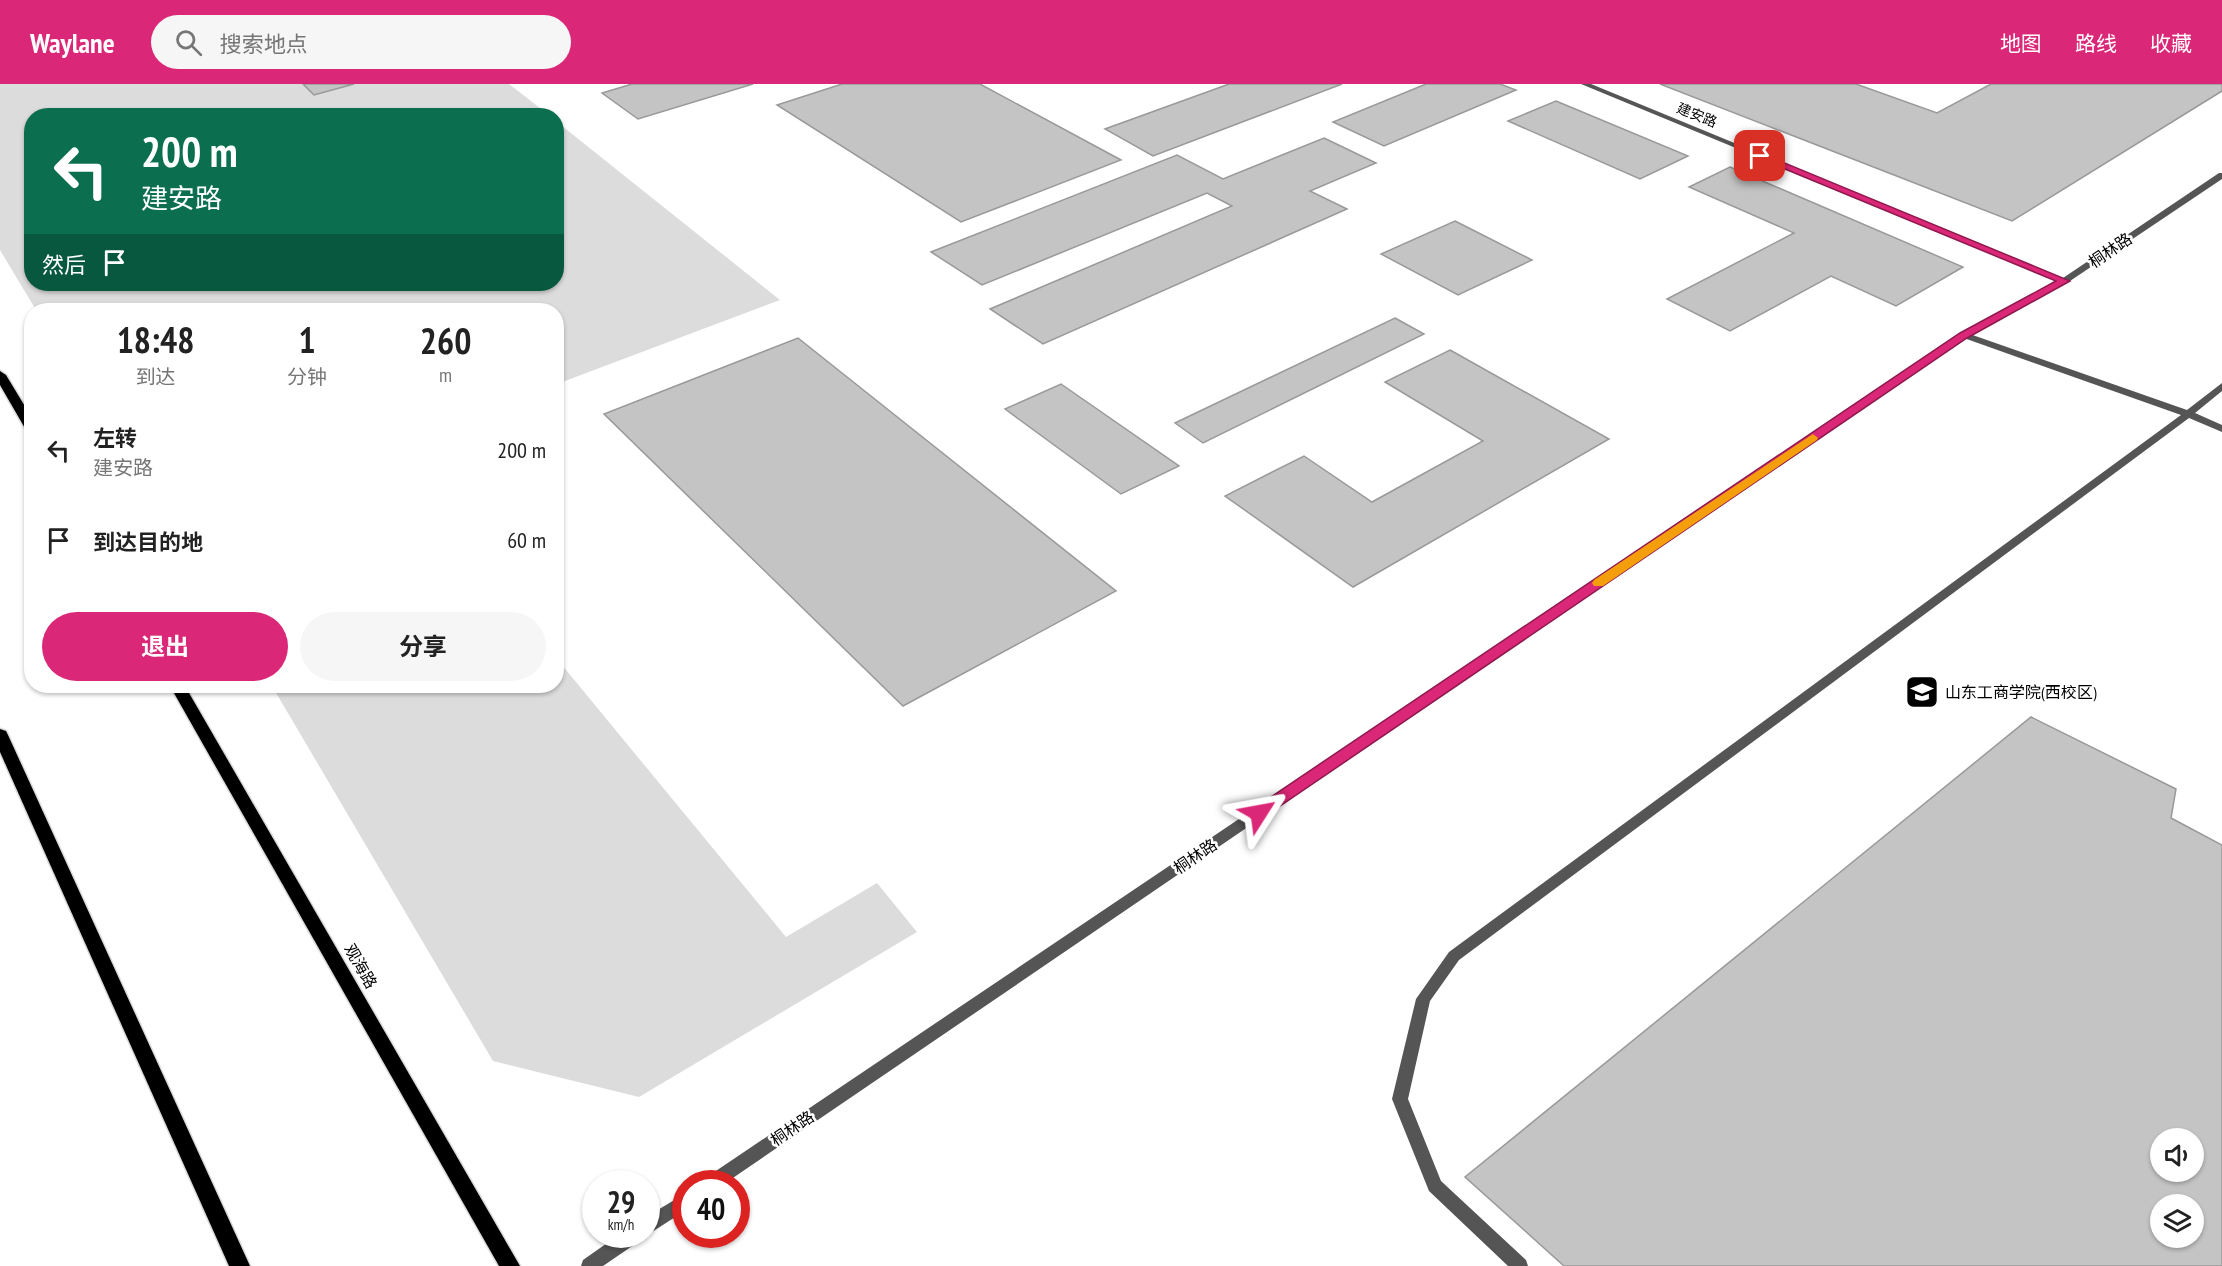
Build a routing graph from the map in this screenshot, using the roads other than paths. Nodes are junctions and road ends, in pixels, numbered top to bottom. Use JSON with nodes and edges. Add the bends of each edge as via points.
{"nodes":[{"id":1,"x":1586,"y":84,"type":"edge"},
{"id":2,"x":2222,"y":175,"type":"edge"},
{"id":3,"x":2064,"y":281,"type":"junction"},
{"id":4,"x":1964,"y":335,"type":"junction"},
{"id":5,"x":0,"y":375,"type":"edge"},
{"id":6,"x":2222,"y":386,"type":"edge"},
{"id":7,"x":2188,"y":414,"type":"junction"},
{"id":8,"x":24,"y":416,"type":"edge"},
{"id":9,"x":2222,"y":429,"type":"edge"},
{"id":10,"x":182,"y":693,"type":"edge"},
{"id":11,"x":0,"y":735,"type":"edge"},
{"id":12,"x":731,"y":1170,"type":"edge"},
{"id":13,"x":615,"y":1248,"type":"edge"},
{"id":14,"x":240,"y":1266,"type":"edge"},
{"id":15,"x":510,"y":1266,"type":"edge"},
{"id":16,"x":589,"y":1266,"type":"edge"},
{"id":17,"x":1520,"y":1266,"type":"edge"}],
"edges":[{"from":1,"to":3,"type":"street","name":"建安路"},
{"from":2,"to":3,"type":"street","name":"桐林路"},
{"from":3,"to":4,"type":"street","name":"桐林路"},
{"from":4,"to":7,"type":"street"},
{"from":4,"to":12,"type":"street","name":"桐林路"},
{"from":5,"to":8,"type":"main road"},
{"from":6,"to":7,"type":"street"},
{"from":7,"to":9,"type":"street"},
{"from":7,"to":17,"type":"street","via":[[1454,956],[1424,999],[1400,1099],[1435,1186]]},
{"from":10,"to":15,"type":"main road","name":"观海路"},
{"from":11,"to":14,"type":"main road"},
{"from":13,"to":16,"type":"street"}]}
